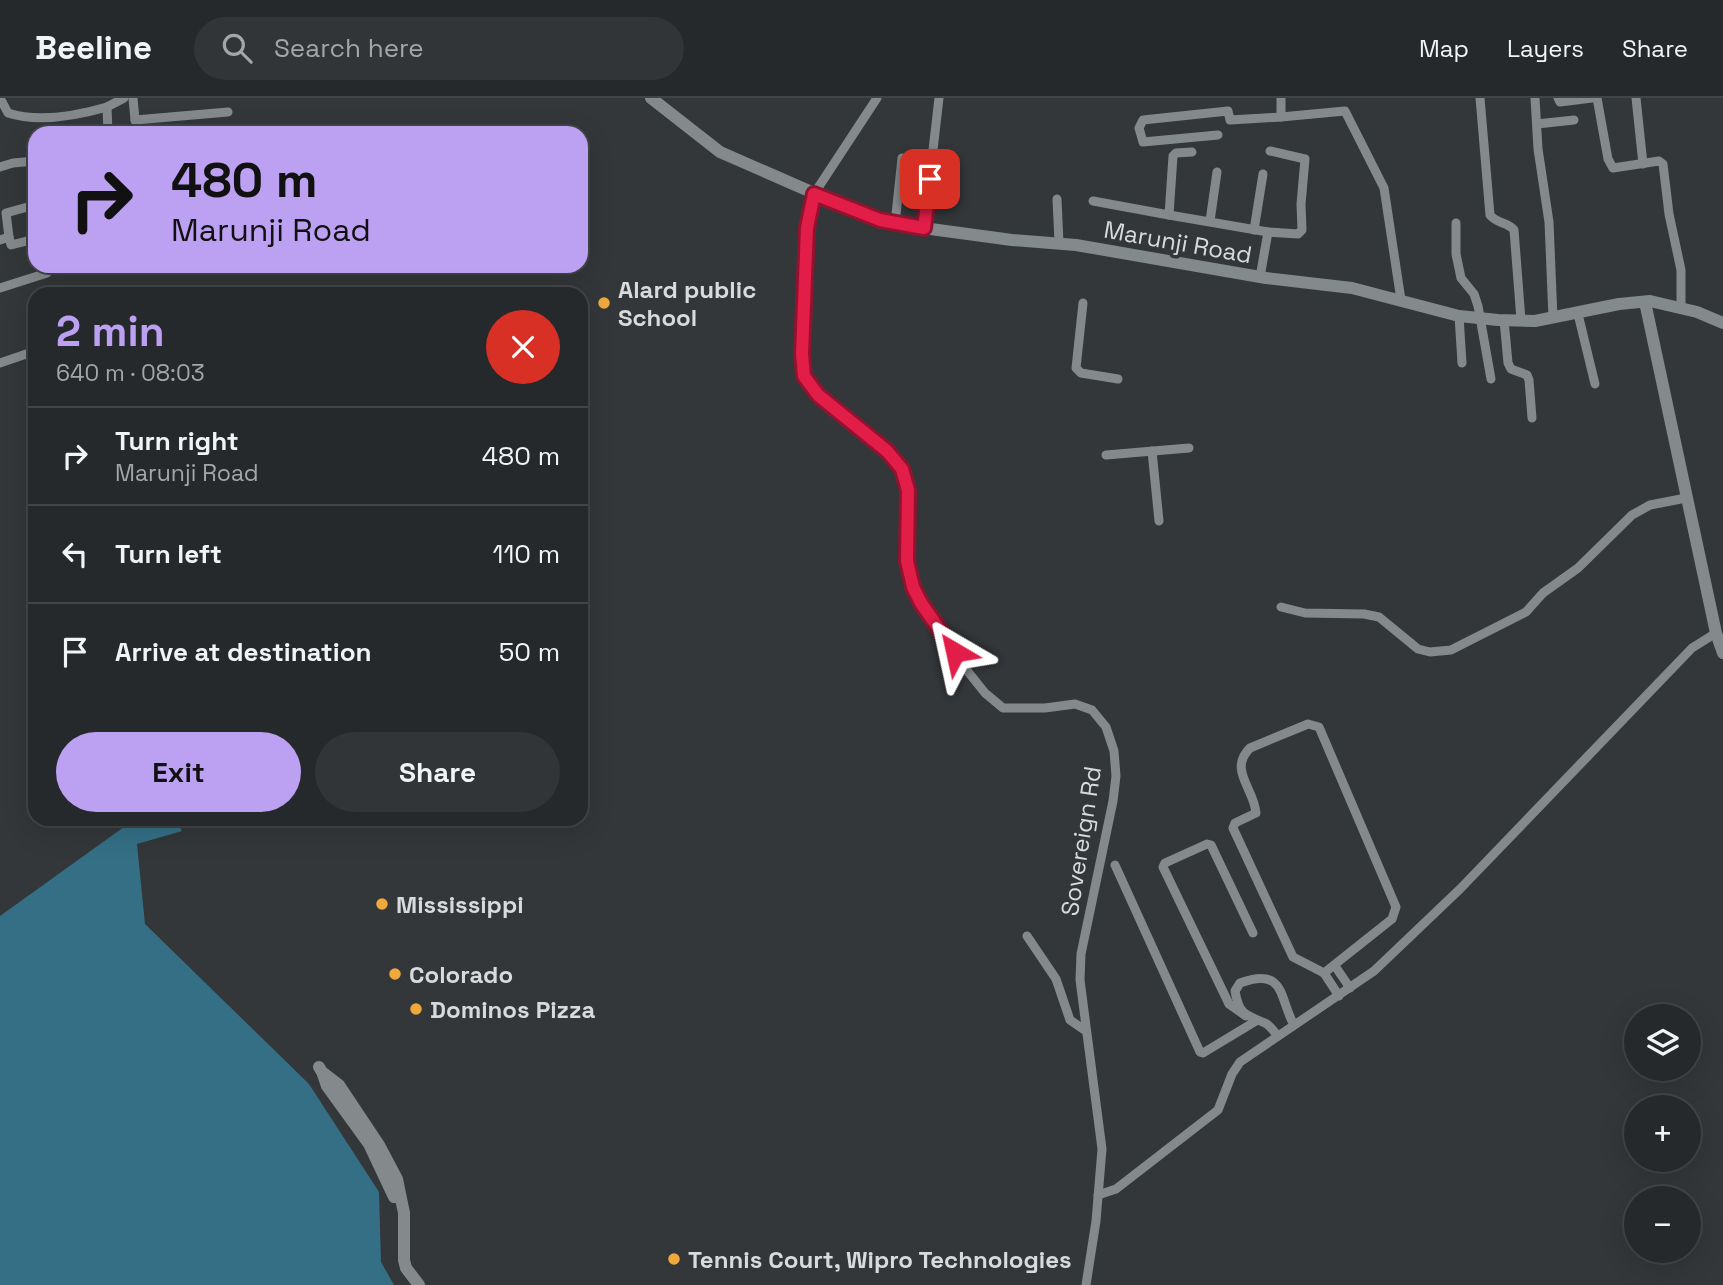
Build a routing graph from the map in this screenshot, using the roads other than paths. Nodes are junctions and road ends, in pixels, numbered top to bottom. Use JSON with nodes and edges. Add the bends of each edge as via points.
{"nodes":[{"id":1,"x":0,"y":98,"type":"edge"},
{"id":2,"x":124,"y":98,"type":"edge"},
{"id":3,"x":133,"y":98,"type":"edge"},
{"id":4,"x":651,"y":98,"type":"edge"},
{"id":5,"x":877,"y":98,"type":"edge"},
{"id":6,"x":939,"y":98,"type":"edge"},
{"id":7,"x":1281,"y":98,"type":"edge"},
{"id":8,"x":1480,"y":98,"type":"edge"},
{"id":9,"x":1535,"y":98,"type":"edge"},
{"id":10,"x":1558,"y":98,"type":"edge"},
{"id":11,"x":1594,"y":98,"type":"edge"},
{"id":12,"x":1636,"y":98,"type":"edge"},
{"id":13,"x":107,"y":107,"type":"junction"},
{"id":14,"x":228,"y":112,"type":"dead end"},
{"id":15,"x":1281,"y":117,"type":"junction"},
{"id":16,"x":135,"y":120,"type":"junction"},
{"id":17,"x":1574,"y":120,"type":"dead end"},
{"id":18,"x":1537,"y":124,"type":"junction"},
{"id":19,"x":108,"y":126,"type":"edge"},
{"id":20,"x":137,"y":126,"type":"edge"},
{"id":21,"x":1218,"y":135,"type":"dead end"},
{"id":22,"x":1270,"y":151,"type":"dead end"},
{"id":23,"x":1192,"y":152,"type":"dead end"},
{"id":24,"x":902,"y":158,"type":"dead end"},
{"id":25,"x":28,"y":162,"type":"edge"},
{"id":26,"x":1643,"y":164,"type":"junction"},
{"id":27,"x":0,"y":167,"type":"edge"},
{"id":28,"x":1217,"y":172,"type":"dead end"},
{"id":29,"x":1263,"y":174,"type":"dead end"},
{"id":30,"x":814,"y":194,"type":"junction"},
{"id":31,"x":1057,"y":199,"type":"dead end"},
{"id":32,"x":1093,"y":201,"type":"dead end"},
{"id":33,"x":28,"y":207,"type":"edge"},
{"id":34,"x":1169,"y":215,"type":"junction"},
{"id":35,"x":1210,"y":221,"type":"junction"},
{"id":36,"x":1456,"y":223,"type":"dead end"},
{"id":37,"x":895,"y":224,"type":"junction"},
{"id":38,"x":924,"y":228,"type":"junction"},
{"id":39,"x":1254,"y":230,"type":"junction"},
{"id":40,"x":1268,"y":232,"type":"junction"},
{"id":41,"x":5,"y":238,"type":"edge"},
{"id":42,"x":28,"y":241,"type":"edge"},
{"id":43,"x":1059,"y":243,"type":"junction"},
{"id":44,"x":46,"y":273,"type":"edge"},
{"id":45,"x":1260,"y":277,"type":"junction"},
{"id":46,"x":0,"y":288,"type":"edge"},
{"id":47,"x":1401,"y":300,"type":"junction"},
{"id":48,"x":1645,"y":302,"type":"junction"},
{"id":49,"x":1083,"y":303,"type":"dead end"},
{"id":50,"x":1681,"y":308,"type":"junction"},
{"id":51,"x":1578,"y":314,"type":"junction"},
{"id":52,"x":1460,"y":316,"type":"junction"},
{"id":53,"x":1480,"y":318,"type":"junction"},
{"id":54,"x":1553,"y":318,"type":"junction"},
{"id":55,"x":1504,"y":320,"type":"junction"},
{"id":56,"x":1521,"y":320,"type":"junction"},
{"id":57,"x":1723,"y":323,"type":"edge"},
{"id":58,"x":28,"y":353,"type":"edge"},
{"id":59,"x":0,"y":363,"type":"edge"},
{"id":60,"x":1462,"y":363,"type":"dead end"},
{"id":61,"x":1118,"y":379,"type":"dead end"},
{"id":62,"x":1491,"y":379,"type":"dead end"},
{"id":63,"x":1595,"y":384,"type":"dead end"},
{"id":64,"x":1532,"y":418,"type":"dead end"},
{"id":65,"x":1189,"y":448,"type":"dead end"},
{"id":66,"x":1152,"y":451,"type":"junction"},
{"id":67,"x":1106,"y":455,"type":"dead end"},
{"id":68,"x":1686,"y":498,"type":"junction"},
{"id":69,"x":1159,"y":521,"type":"dead end"},
{"id":70,"x":1281,"y":607,"type":"dead end"},
{"id":71,"x":1716,"y":633,"type":"junction"},
{"id":72,"x":1723,"y":653,"type":"edge"},
{"id":73,"x":1115,"y":865,"type":"dead end"},
{"id":74,"x":1253,"y":933,"type":"dead end"},
{"id":75,"x":1027,"y":936,"type":"dead end"},
{"id":76,"x":1335,"y":966,"type":"junction"},
{"id":77,"x":1324,"y":973,"type":"junction"},
{"id":78,"x":1350,"y":988,"type":"junction"},
{"id":79,"x":1339,"y":996,"type":"junction"},
{"id":80,"x":1246,"y":1016,"type":"junction"},
{"id":81,"x":1256,"y":1021,"type":"junction"},
{"id":82,"x":1294,"y":1025,"type":"junction"},
{"id":83,"x":1086,"y":1031,"type":"junction"},
{"id":84,"x":1278,"y":1036,"type":"junction"},
{"id":85,"x":321,"y":1070,"type":"dead end"},
{"id":86,"x":358,"y":1120,"type":"junction"},
{"id":87,"x":1098,"y":1195,"type":"junction"},
{"id":88,"x":409,"y":1285,"type":"edge"},
{"id":89,"x":419,"y":1285,"type":"edge"},
{"id":90,"x":1086,"y":1285,"type":"edge"}],
"edges":[{"from":1,"to":13,"type":"street","via":[[8,113],[29,118]]},
{"from":2,"to":13,"type":"street"},
{"from":3,"to":16,"type":"street"},
{"from":4,"to":30,"type":"street","name":"Marunji Road","via":[[716,149]]},
{"from":5,"to":30,"type":"street"},
{"from":6,"to":38,"type":"street"},
{"from":7,"to":15,"type":"street"},
{"from":8,"to":56,"type":"street","via":[[1490,215],[1514,230]]},
{"from":9,"to":18,"type":"street"},
{"from":10,"to":11,"type":"street","via":[[1560,102]]},
{"from":11,"to":26,"type":"street","via":[[1610,164],[1613,168]]},
{"from":12,"to":26,"type":"street"},
{"from":13,"to":19,"type":"street"},
{"from":14,"to":16,"type":"street"},
{"from":15,"to":21,"type":"street","via":[[1230,120],[1228,111],[1143,120],[1139,128],[1143,142]]},
{"from":15,"to":47,"type":"street","via":[[1348,114],[1384,188]]},
{"from":16,"to":20,"type":"street"},
{"from":17,"to":18,"type":"street"},
{"from":18,"to":54,"type":"street","via":[[1549,222]]},
{"from":22,"to":40,"type":"street","via":[[1305,159],[1305,163],[1301,233]]},
{"from":23,"to":34,"type":"street","via":[[1173,156]]},
{"from":24,"to":37,"type":"street"},
{"from":25,"to":27,"type":"street"},
{"from":26,"to":50,"type":"street","via":[[1663,164],[1681,270]]},
{"from":28,"to":35,"type":"street"},
{"from":29,"to":39,"type":"street"},
{"from":30,"to":37,"type":"street","name":"Marunji Road"},
{"from":30,"to":83,"type":"street","name":"Sovereign Rd","via":[[807,228],[804,376],[818,395],[887,451],[902,469],[908,490],[907,561],[921,603],[969,673],[1003,708],[1075,704],[1092,710],[1110,739],[1116,776],[1081,954]]},
{"from":31,"to":43,"type":"street"},
{"from":32,"to":34,"type":"street"},
{"from":33,"to":41,"type":"street","via":[[6,213]]},
{"from":34,"to":35,"type":"street"},
{"from":35,"to":39,"type":"street"},
{"from":36,"to":53,"type":"street","via":[[1461,278],[1474,294]]},
{"from":37,"to":38,"type":"street","name":"Marunji Road"},
{"from":38,"to":43,"type":"street","name":"Marunji Road"},
{"from":39,"to":40,"type":"street"},
{"from":40,"to":45,"type":"street"},
{"from":41,"to":42,"type":"street","via":[[11,245]]},
{"from":43,"to":45,"type":"street","name":"Marunji Road"},
{"from":44,"to":46,"type":"street"},
{"from":45,"to":47,"type":"street","name":"Marunji Road","via":[[1352,288]]},
{"from":47,"to":52,"type":"street","name":"Marunji Road"},
{"from":48,"to":50,"type":"street","name":"Marunji Road"},
{"from":48,"to":51,"type":"street","name":"Marunji Road"},
{"from":48,"to":68,"type":"street"},
{"from":49,"to":61,"type":"street","via":[[1074,365],[1082,373]]},
{"from":50,"to":57,"type":"street","name":"Marunji Road"},
{"from":51,"to":54,"type":"street","name":"Marunji Road"},
{"from":51,"to":63,"type":"street"},
{"from":52,"to":53,"type":"street","name":"Marunji Road"},
{"from":52,"to":60,"type":"street"},
{"from":53,"to":55,"type":"street","name":"Marunji Road"},
{"from":53,"to":62,"type":"street"},
{"from":54,"to":56,"type":"street","name":"Marunji Road"},
{"from":55,"to":56,"type":"street","name":"Marunji Road"},
{"from":55,"to":64,"type":"street","via":[[1508,363],[1530,380]]},
{"from":58,"to":59,"type":"street"},
{"from":65,"to":66,"type":"street"},
{"from":66,"to":67,"type":"street"},
{"from":66,"to":69,"type":"street"},
{"from":68,"to":70,"type":"street","via":[[1650,505],[1632,515],[1526,612],[1451,650],[1418,649],[1379,617],[1305,613]]},
{"from":68,"to":71,"type":"street"},
{"from":71,"to":72,"type":"street"},
{"from":71,"to":78,"type":"street","via":[[1692,648],[1461,888]]},
{"from":73,"to":81,"type":"street","via":[[1200,1052]]},
{"from":74,"to":80,"type":"street","via":[[1212,845],[1165,863],[1229,1004]]},
{"from":75,"to":83,"type":"street","via":[[1056,979],[1070,1020]]},
{"from":76,"to":77,"type":"street"},
{"from":76,"to":77,"type":"street","via":[[1392,919],[1396,907],[1319,727],[1308,724],[1243,755],[1241,769],[1256,813],[1233,828],[1293,957]]},
{"from":76,"to":78,"type":"street"},
{"from":77,"to":79,"type":"street"},
{"from":78,"to":79,"type":"street"},
{"from":79,"to":82,"type":"street"},
{"from":80,"to":81,"type":"street"},
{"from":80,"to":82,"type":"street","via":[[1235,991],[1240,983],[1256,979],[1273,983],[1284,994]]},
{"from":81,"to":84,"type":"street","via":[[1267,1023]]},
{"from":82,"to":84,"type":"street"},
{"from":83,"to":87,"type":"street","name":"Sovereign Rd","via":[[1102,1149]]},
{"from":84,"to":87,"type":"street","via":[[1240,1062],[1218,1110],[1116,1189]]},
{"from":85,"to":86,"type":"street","via":[[327,1086]]},
{"from":86,"to":88,"type":"street","via":[[392,1187],[397,1261]]},
{"from":86,"to":89,"type":"street","via":[[388,1159],[397,1179],[404,1213],[404,1259]]},
{"from":87,"to":90,"type":"street","name":"Sovereign Rd"}]}
